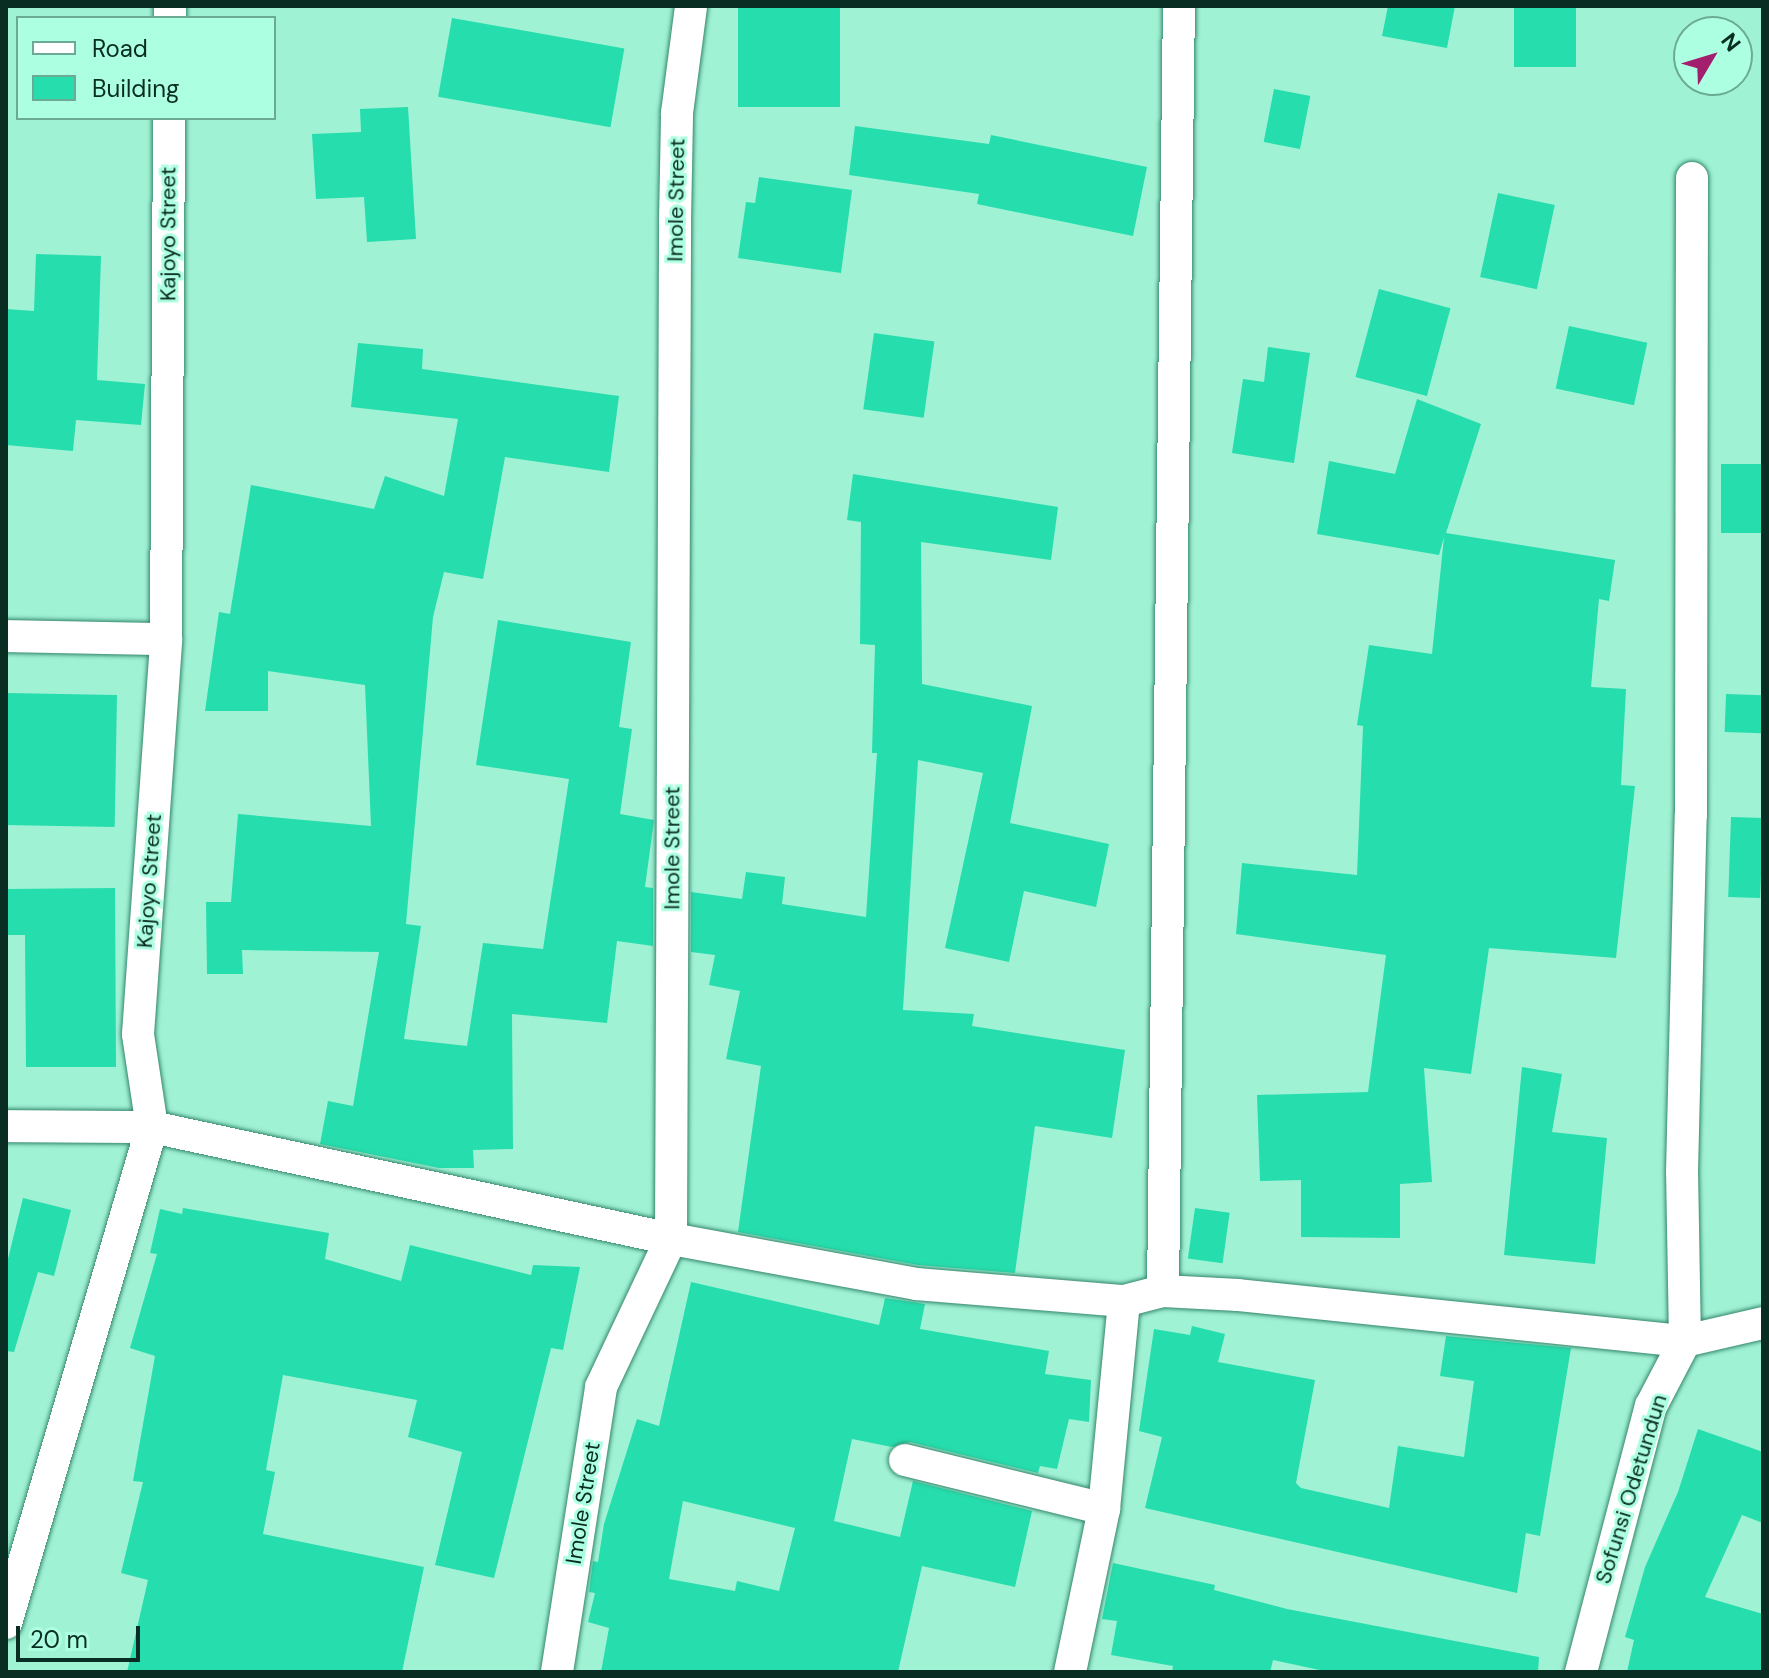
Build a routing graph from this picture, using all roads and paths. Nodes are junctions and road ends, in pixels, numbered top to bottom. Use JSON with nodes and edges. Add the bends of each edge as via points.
{"nodes":[{"id":1,"x":691,"y":6,"type":"edge"},
{"id":2,"x":1179,"y":6,"type":"edge"},
{"id":3,"x":169,"y":120,"type":"edge"},
{"id":4,"x":1692,"y":178,"type":"dead end"},
{"id":5,"x":6,"y":636,"type":"edge"},
{"id":6,"x":166,"y":639,"type":"junction"},
{"id":7,"x":6,"y":1126,"type":"edge"},
{"id":8,"x":152,"y":1127,"type":"junction"},
{"id":9,"x":671,"y":1239,"type":"junction"},
{"id":10,"x":1163,"y":1291,"type":"junction"},
{"id":11,"x":1124,"y":1301,"type":"junction"},
{"id":12,"x":1763,"y":1323,"type":"edge"},
{"id":13,"x":1685,"y":1341,"type":"junction"},
{"id":14,"x":905,"y":1460,"type":"dead end"},
{"id":15,"x":1104,"y":1509,"type":"junction"},
{"id":16,"x":6,"y":1623,"type":"edge"},
{"id":17,"x":557,"y":1672,"type":"edge"},
{"id":18,"x":1070,"y":1672,"type":"edge"},
{"id":19,"x":1581,"y":1672,"type":"edge"}],
"edges":[{"from":1,"to":9,"type":"street","name":"Imole Street","via":[[677,113],[675,205]]},
{"from":2,"to":10,"type":"street"},
{"from":3,"to":6,"type":"street","name":"Kajoyo Street"},
{"from":4,"to":13,"type":"street","via":[[1691,815],[1682,1172]]},
{"from":5,"to":6,"type":"street"},
{"from":6,"to":8,"type":"street","name":"Kajoyo Street","via":[[138,1034]]},
{"from":7,"to":8,"type":"street"},
{"from":8,"to":9,"type":"street"},
{"from":8,"to":16,"type":"street","name":"Kajoyo Street"},
{"from":9,"to":11,"type":"street","via":[[916,1284]]},
{"from":9,"to":17,"type":"street","name":"Imole Street","via":[[601,1387]]},
{"from":10,"to":11,"type":"street"},
{"from":10,"to":13,"type":"street"},
{"from":11,"to":15,"type":"street"},
{"from":12,"to":13,"type":"street"},
{"from":13,"to":19,"type":"street","name":"Sofunsi Odetundun","via":[[1651,1406]]},
{"from":14,"to":15,"type":"street"},
{"from":15,"to":18,"type":"street"}]}
